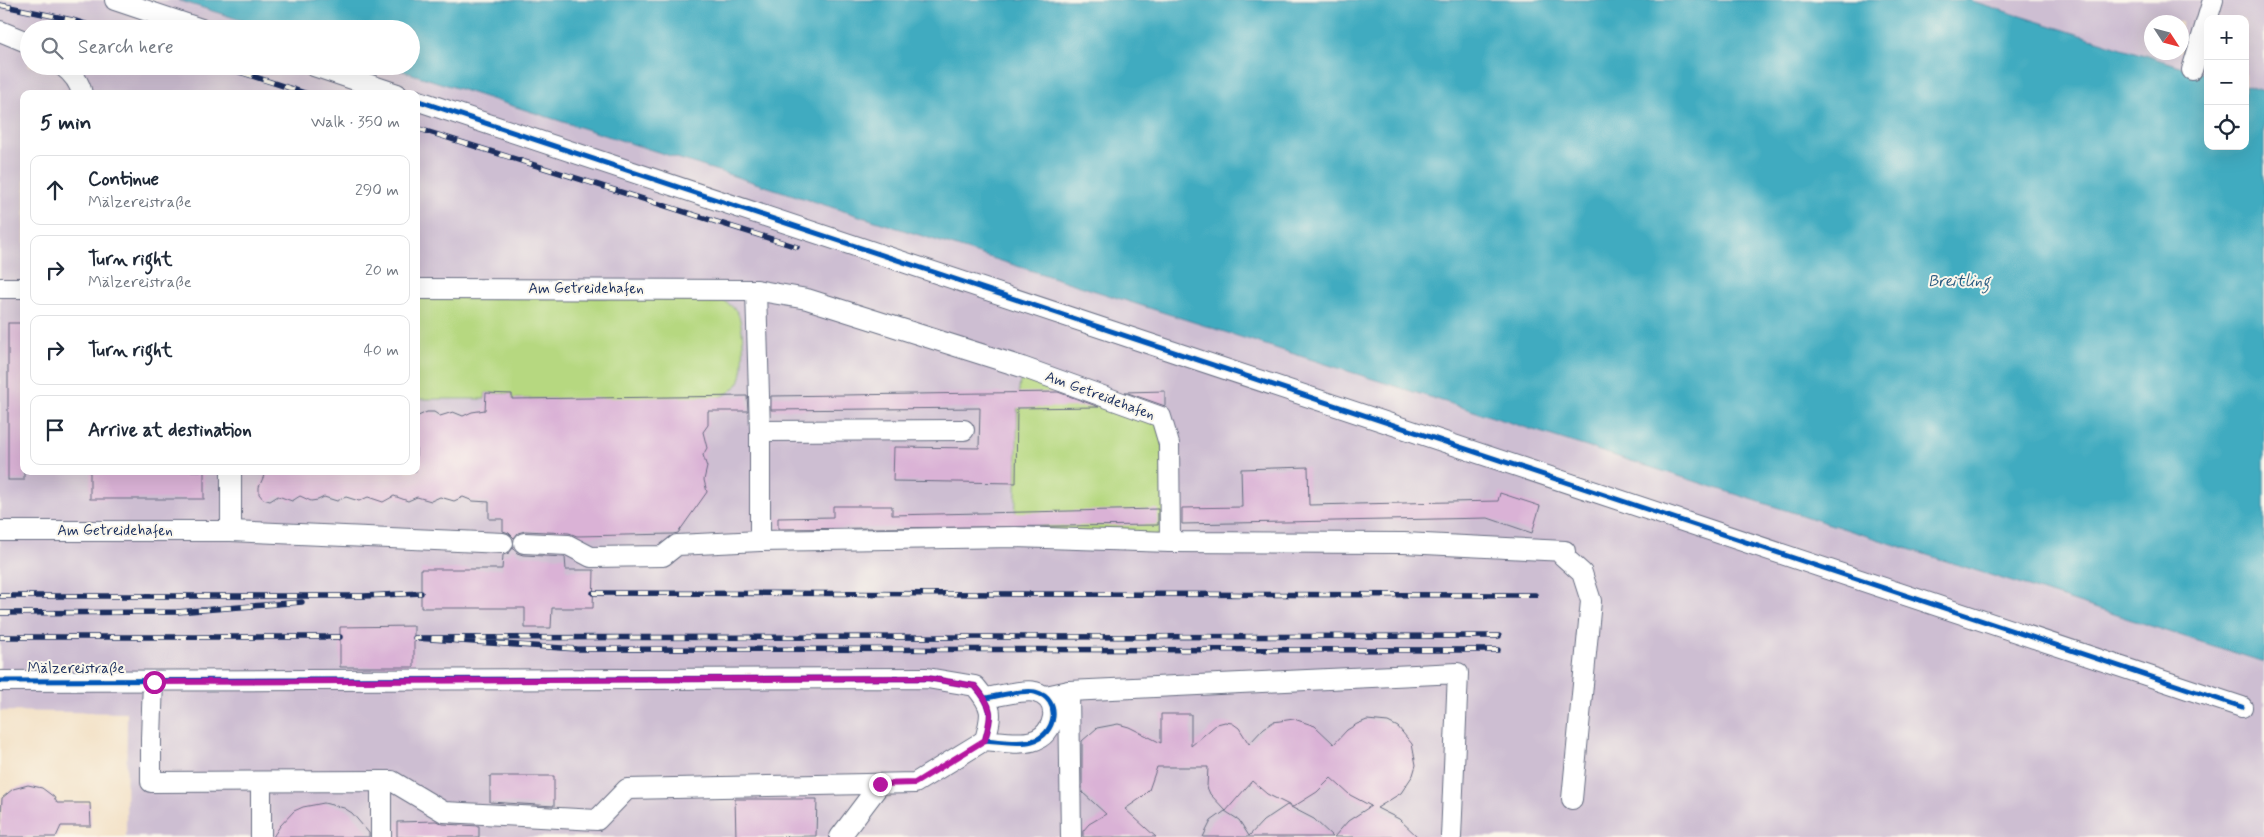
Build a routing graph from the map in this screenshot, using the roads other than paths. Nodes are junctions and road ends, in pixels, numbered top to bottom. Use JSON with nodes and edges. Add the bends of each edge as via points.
{"nodes":[{"id":1,"x":115,"y":0,"type":"edge"},
{"id":2,"x":2214,"y":0,"type":"edge"},
{"id":3,"x":174,"y":20,"type":"edge"},
{"id":4,"x":0,"y":31,"type":"edge"},
{"id":5,"x":20,"y":39,"type":"edge"},
{"id":6,"x":2192,"y":70,"type":"dead end"},
{"id":7,"x":72,"y":75,"type":"edge"},
{"id":8,"x":341,"y":75,"type":"edge"},
{"id":9,"x":80,"y":90,"type":"edge"},
{"id":10,"x":385,"y":90,"type":"edge"},
{"id":11,"x":420,"y":101,"type":"edge"},
{"id":12,"x":0,"y":288,"type":"edge"},
{"id":13,"x":20,"y":288,"type":"edge"},
{"id":14,"x":420,"y":289,"type":"edge"},
{"id":15,"x":756,"y":290,"type":"junction"},
{"id":16,"x":964,"y":430,"type":"dead end"},
{"id":17,"x":760,"y":431,"type":"junction"},
{"id":18,"x":231,"y":475,"type":"edge"},
{"id":19,"x":0,"y":531,"type":"edge"},
{"id":20,"x":231,"y":531,"type":"junction"},
{"id":21,"x":760,"y":541,"type":"junction"},
{"id":22,"x":1170,"y":542,"type":"junction"},
{"id":23,"x":503,"y":543,"type":"dead end"},
{"id":24,"x":524,"y":543,"type":"dead end"},
{"id":25,"x":0,"y":681,"type":"edge"},
{"id":26,"x":154,"y":682,"type":"junction"},
{"id":27,"x":1069,"y":691,"type":"junction"},
{"id":28,"x":1046,"y":696,"type":"junction"},
{"id":29,"x":986,"y":698,"type":"junction"},
{"id":30,"x":2242,"y":707,"type":"dead end"},
{"id":31,"x":985,"y":740,"type":"junction"},
{"id":32,"x":381,"y":781,"type":"junction"},
{"id":33,"x":261,"y":782,"type":"junction"},
{"id":34,"x":880,"y":784,"type":"junction"},
{"id":35,"x":1572,"y":799,"type":"dead end"},
{"id":36,"x":261,"y":837,"type":"edge"},
{"id":37,"x":381,"y":837,"type":"edge"},
{"id":38,"x":840,"y":837,"type":"edge"},
{"id":39,"x":1071,"y":837,"type":"edge"},
{"id":40,"x":1451,"y":837,"type":"edge"}],
"edges":[{"from":1,"to":3,"type":"street"},
{"from":2,"to":6,"type":"street"},
{"from":4,"to":5,"type":"street"},
{"from":7,"to":9,"type":"street"},
{"from":8,"to":10,"type":"street"},
{"from":11,"to":30,"type":"street"},
{"from":12,"to":13,"type":"street"},
{"from":14,"to":15,"type":"street","name":"Am Getreidehafen"},
{"from":15,"to":17,"type":"street"},
{"from":15,"to":22,"type":"street","name":"Am Getreidehafen","via":[[816,302],[1022,367],[1161,417],[1169,444]]},
{"from":16,"to":17,"type":"street"},
{"from":17,"to":21,"type":"street"},
{"from":18,"to":20,"type":"street"},
{"from":19,"to":20,"type":"street","name":"Am Getreidehafen"},
{"from":20,"to":23,"type":"street","name":"Am Getreidehafen"},
{"from":21,"to":22,"type":"street","via":[[1015,537]]},
{"from":21,"to":24,"type":"street","via":[[676,545],[663,556],[591,557],[568,545]]},
{"from":22,"to":35,"type":"street","via":[[1404,543],[1565,551],[1564,556],[1582,573],[1591,600]]},
{"from":25,"to":26,"type":"street","name":"Mälzereistraße"},
{"from":26,"to":29,"type":"street","name":"Mälzereistraße","via":[[927,678],[975,686]]},
{"from":26,"to":33,"type":"street","via":[[151,782]]},
{"from":27,"to":28,"type":"street"},
{"from":27,"to":39,"type":"street"},
{"from":27,"to":40,"type":"street","via":[[1458,673]]},
{"from":28,"to":29,"type":"street","via":[[1033,691]]},
{"from":28,"to":31,"type":"street","via":[[1054,707],[1053,723],[1045,735],[1031,741]]},
{"from":29,"to":31,"type":"street","via":[[992,716]]},
{"from":31,"to":34,"type":"street","via":[[915,783]]},
{"from":32,"to":33,"type":"street"},
{"from":32,"to":34,"type":"street","via":[[392,781],[444,812],[597,820],[627,789]]},
{"from":32,"to":37,"type":"street"},
{"from":33,"to":36,"type":"street"},
{"from":34,"to":38,"type":"street"}]}
